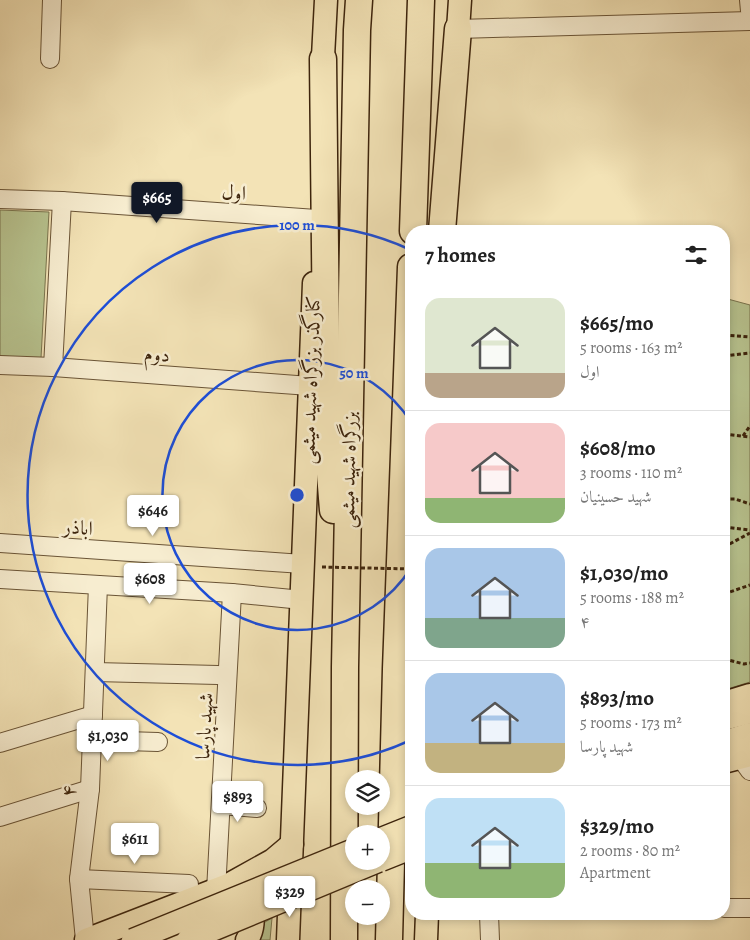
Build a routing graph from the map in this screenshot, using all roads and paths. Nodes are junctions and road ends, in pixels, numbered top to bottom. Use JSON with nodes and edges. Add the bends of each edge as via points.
{"nodes":[{"id":1,"x":52,"y":0,"type":"edge"},
{"id":2,"x":326,"y":0,"type":"edge"},
{"id":3,"x":359,"y":0,"type":"edge"},
{"id":4,"x":421,"y":0,"type":"edge"},
{"id":5,"x":460,"y":0,"type":"edge"},
{"id":6,"x":749,"y":0,"type":"edge"},
{"id":7,"x":750,"y":11,"type":"edge"},
{"id":8,"x":750,"y":21,"type":"edge"},
{"id":9,"x":458,"y":29,"type":"junction"},
{"id":10,"x":323,"y":58,"type":"junction"},
{"id":11,"x":50,"y":59,"type":"dead end"},
{"id":12,"x":0,"y":199,"type":"edge"},
{"id":13,"x":62,"y":201,"type":"junction"},
{"id":14,"x":316,"y":219,"type":"junction"},
{"id":15,"x":413,"y":225,"type":"edge"},
{"id":16,"x":442,"y":225,"type":"edge"},
{"id":17,"x":453,"y":225,"type":"edge"},
{"id":18,"x":730,"y":335,"type":"edge"},
{"id":19,"x":750,"y":337,"type":"edge"},
{"id":20,"x":750,"y":353,"type":"edge"},
{"id":21,"x":730,"y":355,"type":"edge"},
{"id":22,"x":0,"y":366,"type":"edge"},
{"id":23,"x":53,"y":367,"type":"junction"},
{"id":24,"x":310,"y":386,"type":"junction"},
{"id":25,"x":750,"y":426,"type":"edge"},
{"id":26,"x":405,"y":428,"type":"edge"},
{"id":27,"x":730,"y":435,"type":"edge"},
{"id":28,"x":743,"y":436,"type":"junction"},
{"id":29,"x":750,"y":437,"type":"edge"},
{"id":30,"x":730,"y":498,"type":"edge"},
{"id":31,"x":750,"y":504,"type":"edge"},
{"id":32,"x":730,"y":528,"type":"edge"},
{"id":33,"x":750,"y":532,"type":"edge"},
{"id":34,"x":0,"y":543,"type":"edge"},
{"id":35,"x":730,"y":544,"type":"edge"},
{"id":36,"x":312,"y":565,"type":"junction"},
{"id":37,"x":405,"y":569,"type":"edge"},
{"id":38,"x":0,"y":579,"type":"edge"},
{"id":39,"x":98,"y":585,"type":"junction"},
{"id":40,"x":750,"y":585,"type":"edge"},
{"id":41,"x":730,"y":592,"type":"edge"},
{"id":42,"x":232,"y":594,"type":"junction"},
{"id":43,"x":302,"y":600,"type":"junction"},
{"id":44,"x":405,"y":615,"type":"edge"},
{"id":45,"x":730,"y":661,"type":"edge"},
{"id":46,"x":750,"y":663,"type":"edge"},
{"id":47,"x":345,"y":667,"type":"junction"},
{"id":48,"x":396,"y":669,"type":"junction"},
{"id":49,"x":95,"y":672,"type":"junction"},
{"id":50,"x":218,"y":674,"type":"dead end"},
{"id":51,"x":750,"y":695,"type":"edge"},
{"id":52,"x":750,"y":712,"type":"edge"},
{"id":53,"x":93,"y":715,"type":"junction"},
{"id":54,"x":92,"y":740,"type":"junction"},
{"id":55,"x":734,"y":740,"type":"edge"},
{"id":56,"x":158,"y":742,"type":"dead end"},
{"id":57,"x":0,"y":743,"type":"edge"},
{"id":58,"x":90,"y":789,"type":"junction"},
{"id":59,"x":221,"y":805,"type":"junction"},
{"id":60,"x":257,"y":808,"type":"dead end"},
{"id":61,"x":0,"y":817,"type":"edge"},
{"id":62,"x":405,"y":829,"type":"edge"},
{"id":63,"x":390,"y":835,"type":"edge"},
{"id":64,"x":292,"y":844,"type":"junction"},
{"id":65,"x":405,"y":851,"type":"edge"},
{"id":66,"x":345,"y":854,"type":"edge"},
{"id":67,"x":390,"y":857,"type":"edge"},
{"id":68,"x":358,"y":870,"type":"edge"},
{"id":69,"x":79,"y":879,"type":"junction"},
{"id":70,"x":189,"y":884,"type":"dead end"},
{"id":71,"x":222,"y":888,"type":"junction"},
{"id":72,"x":730,"y":908,"type":"edge"},
{"id":73,"x":750,"y":908,"type":"edge"},
{"id":74,"x":426,"y":920,"type":"edge"},
{"id":75,"x":489,"y":920,"type":"edge"},
{"id":76,"x":86,"y":940,"type":"edge"},
{"id":77,"x":133,"y":940,"type":"edge"},
{"id":78,"x":188,"y":940,"type":"edge"},
{"id":79,"x":247,"y":940,"type":"edge"},
{"id":80,"x":288,"y":940,"type":"edge"},
{"id":81,"x":344,"y":940,"type":"edge"},
{"id":82,"x":389,"y":940,"type":"edge"},
{"id":83,"x":426,"y":940,"type":"edge"},
{"id":84,"x":490,"y":940,"type":"edge"}],
"edges":[{"from":1,"to":11,"type":"street"},
{"from":2,"to":10,"type":"main road","name":"کنارگذر بزرگراه شهید میثمی"},
{"from":3,"to":47,"type":"highway","name":"بزرگراه شهید میثمی"},
{"from":4,"to":15,"type":"highway"},
{"from":5,"to":9,"type":"main road"},
{"from":6,"to":7,"type":"street"},
{"from":8,"to":9,"type":"street"},
{"from":9,"to":16,"type":"highway"},
{"from":9,"to":17,"type":"main road"},
{"from":10,"to":14,"type":"main road","name":"کنارگذر بزرگراه شهید میثمی"},
{"from":10,"to":47,"type":"highway","via":[[327,438]]},
{"from":12,"to":13,"type":"street","name":"اول"},
{"from":13,"to":14,"type":"street","name":"اول"},
{"from":13,"to":23,"type":"street"},
{"from":14,"to":24,"type":"main road","name":"کنارگذر بزرگراه شهید میثمی"},
{"from":18,"to":19,"type":"path"},
{"from":20,"to":21,"type":"path"},
{"from":22,"to":23,"type":"street","name":"دوم"},
{"from":23,"to":24,"type":"street","name":"دوم"},
{"from":24,"to":36,"type":"main road","name":"کنارگذر بزرگراه شهید میثمی"},
{"from":25,"to":28,"type":"path"},
{"from":26,"to":48,"type":"highway"},
{"from":27,"to":28,"type":"path"},
{"from":28,"to":29,"type":"path"},
{"from":30,"to":31,"type":"path"},
{"from":32,"to":33,"type":"path"},
{"from":33,"to":35,"type":"path"},
{"from":34,"to":36,"type":"street","name":"اباذر"},
{"from":36,"to":37,"type":"path","bridge":true},
{"from":36,"to":43,"type":"main road","name":"کنارگذر بزرگراه شهید میثمی"},
{"from":38,"to":39,"type":"street"},
{"from":39,"to":42,"type":"street"},
{"from":39,"to":49,"type":"street","name":"۴"},
{"from":40,"to":41,"type":"path"},
{"from":42,"to":43,"type":"street"},
{"from":42,"to":59,"type":"street","name":"شهید پارسا"},
{"from":43,"to":64,"type":"main road","name":"کنارگذر بزرگراه شهید میثمی"},
{"from":44,"to":48,"type":"highway"},
{"from":45,"to":46,"type":"path"},
{"from":47,"to":81,"type":"highway","name":"بزرگراه شهید میثمی"},
{"from":48,"to":82,"type":"highway"},
{"from":49,"to":50,"type":"street"},
{"from":49,"to":53,"type":"street","name":"۴"},
{"from":51,"to":55,"type":"main road"},
{"from":52,"to":55,"type":"main road"},
{"from":53,"to":54,"type":"street","name":"۴"},
{"from":53,"to":57,"type":"street"},
{"from":54,"to":56,"type":"street"},
{"from":54,"to":58,"type":"street","name":"۴"},
{"from":58,"to":61,"type":"street"},
{"from":58,"to":69,"type":"street","name":"۴"},
{"from":59,"to":60,"type":"street"},
{"from":59,"to":71,"type":"street","name":"شهید پارسا"},
{"from":62,"to":63,"type":"main road","bridge":true},
{"from":64,"to":71,"type":"main road","via":[[273,860]]},
{"from":64,"to":80,"type":"main road","name":"کنارگذر بزرگراه شهید میثمی"},
{"from":65,"to":67,"type":"main road","bridge":true},
{"from":66,"to":77,"type":"main road","bridge":true},
{"from":68,"to":78,"type":"main road","bridge":true},
{"from":69,"to":70,"type":"street"},
{"from":69,"to":76,"type":"street","name":"۴"},
{"from":71,"to":76,"type":"main road"},
{"from":71,"to":79,"type":"main road","via":[[239,891],[248,901],[252,925]]},
{"from":72,"to":73,"type":"street"},
{"from":74,"to":83,"type":"main road"},
{"from":75,"to":84,"type":"street"}]}
